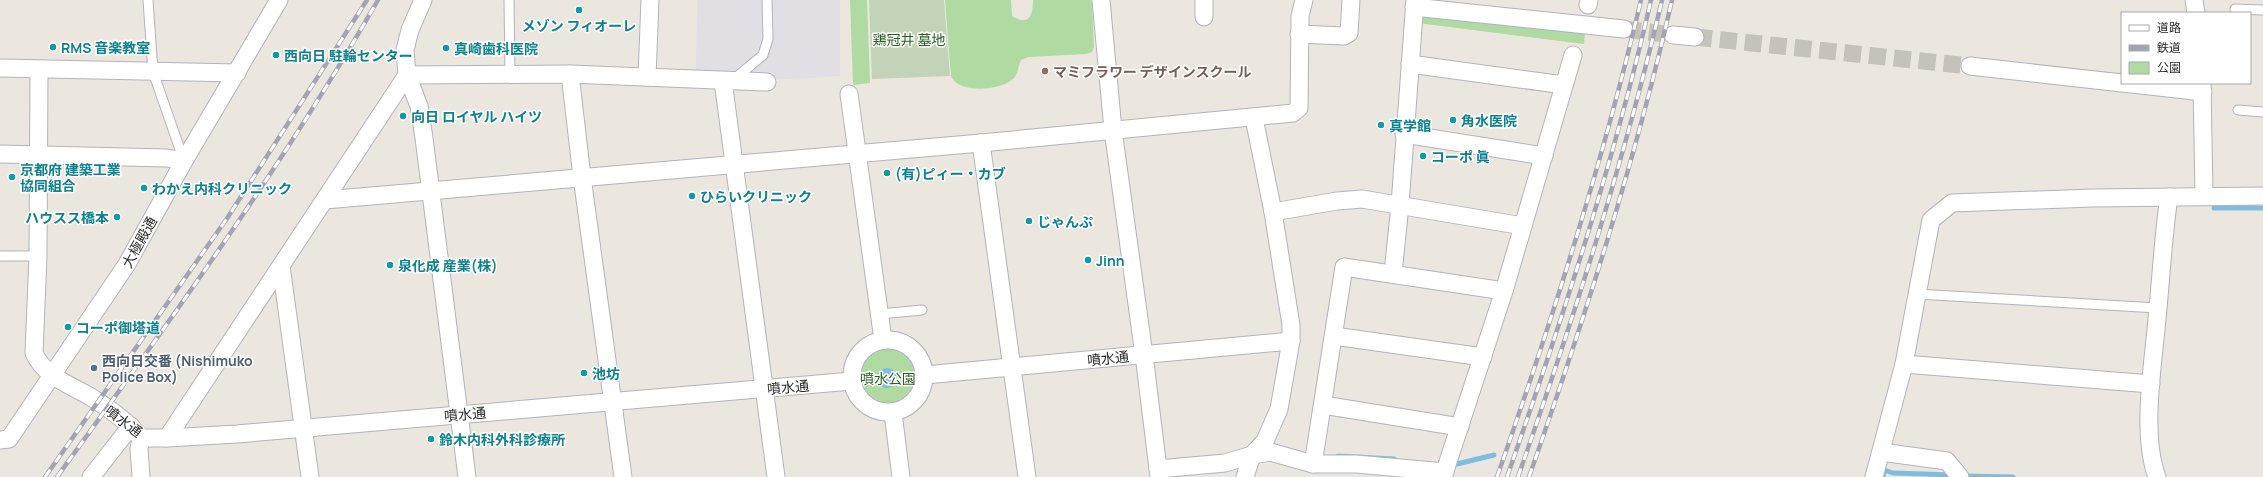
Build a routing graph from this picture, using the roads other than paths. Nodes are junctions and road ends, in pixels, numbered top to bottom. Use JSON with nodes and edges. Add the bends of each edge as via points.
{"nodes":[{"id":1,"x":148,"y":0,"type":"edge"},
{"id":2,"x":279,"y":0,"type":"edge"},
{"id":3,"x":423,"y":0,"type":"edge"},
{"id":4,"x":509,"y":0,"type":"edge"},
{"id":5,"x":650,"y":0,"type":"edge"},
{"id":6,"x":767,"y":0,"type":"edge"},
{"id":7,"x":1101,"y":0,"type":"edge"},
{"id":8,"x":1204,"y":0,"type":"edge"},
{"id":9,"x":1351,"y":0,"type":"edge"},
{"id":10,"x":2194,"y":0,"type":"edge"},
{"id":11,"x":1303,"y":1,"type":"edge"},
{"id":12,"x":1414,"y":3,"type":"edge"},
{"id":13,"x":2235,"y":9,"type":"dead end"},
{"id":14,"x":2263,"y":10,"type":"edge"},
{"id":15,"x":2196,"y":12,"type":"edge"},
{"id":16,"x":1204,"y":17,"type":"dead end"},
{"id":17,"x":1624,"y":29,"type":"tunnel mouth"},
{"id":18,"x":1299,"y":34,"type":"junction"},
{"id":19,"x":1673,"y":35,"type":"tunnel mouth"},
{"id":20,"x":1695,"y":37,"type":"tunnel mouth"},
{"id":21,"x":1573,"y":55,"type":"dead end"},
{"id":22,"x":1410,"y":64,"type":"junction"},
{"id":23,"x":1970,"y":66,"type":"tunnel mouth"},
{"id":24,"x":0,"y":68,"type":"edge"},
{"id":25,"x":39,"y":70,"type":"junction"},
{"id":26,"x":153,"y":72,"type":"junction"},
{"id":27,"x":236,"y":73,"type":"junction"},
{"id":28,"x":510,"y":74,"type":"junction"},
{"id":29,"x":570,"y":74,"type":"junction"},
{"id":30,"x":407,"y":75,"type":"junction"},
{"id":31,"x":647,"y":77,"type":"junction"},
{"id":32,"x":727,"y":81,"type":"junction"},
{"id":33,"x":767,"y":82,"type":"dead end"},
{"id":34,"x":2121,"y":83,"type":"edge"},
{"id":35,"x":2143,"y":84,"type":"edge"},
{"id":36,"x":1564,"y":85,"type":"junction"},
{"id":37,"x":2202,"y":87,"type":"edge"},
{"id":38,"x":849,"y":94,"type":"dead end"},
{"id":39,"x":2238,"y":110,"type":"dead end"},
{"id":40,"x":2263,"y":112,"type":"edge"},
{"id":41,"x":1254,"y":118,"type":"junction"},
{"id":42,"x":1113,"y":130,"type":"junction"},
{"id":43,"x":1404,"y":134,"type":"junction"},
{"id":44,"x":981,"y":143,"type":"junction"},
{"id":45,"x":858,"y":153,"type":"junction"},
{"id":46,"x":0,"y":154,"type":"edge"},
{"id":47,"x":38,"y":155,"type":"junction"},
{"id":48,"x":1544,"y":156,"type":"junction"},
{"id":49,"x":184,"y":161,"type":"junction"},
{"id":50,"x":734,"y":163,"type":"junction"},
{"id":51,"x":582,"y":177,"type":"junction"},
{"id":52,"x":430,"y":190,"type":"junction"},
{"id":53,"x":2204,"y":196,"type":"junction"},
{"id":54,"x":2263,"y":196,"type":"edge"},
{"id":55,"x":2169,"y":197,"type":"junction"},
{"id":56,"x":325,"y":200,"type":"junction"},
{"id":57,"x":1400,"y":205,"type":"junction"},
{"id":58,"x":1273,"y":212,"type":"junction"},
{"id":59,"x":1523,"y":226,"type":"junction"},
{"id":60,"x":0,"y":256,"type":"edge"},
{"id":61,"x":38,"y":256,"type":"junction"},
{"id":62,"x":281,"y":266,"type":"junction"},
{"id":63,"x":1393,"y":273,"type":"junction"},
{"id":64,"x":1504,"y":291,"type":"junction"},
{"id":65,"x":1916,"y":294,"type":"junction"},
{"id":66,"x":2158,"y":308,"type":"junction"},
{"id":67,"x":922,"y":310,"type":"dead end"},
{"id":68,"x":880,"y":314,"type":"junction"},
{"id":69,"x":1334,"y":336,"type":"junction"},
{"id":70,"x":883,"y":340,"type":"junction"},
{"id":71,"x":1291,"y":341,"type":"junction"},
{"id":72,"x":1144,"y":355,"type":"junction"},
{"id":73,"x":1483,"y":357,"type":"junction"},
{"id":74,"x":1904,"y":364,"type":"junction"},
{"id":75,"x":1012,"y":368,"type":"junction"},
{"id":76,"x":925,"y":375,"type":"junction"},
{"id":77,"x":53,"y":376,"type":"junction"},
{"id":78,"x":852,"y":381,"type":"junction"},
{"id":79,"x":2151,"y":384,"type":"junction"},
{"id":80,"x":764,"y":389,"type":"junction"},
{"id":81,"x":613,"y":402,"type":"junction"},
{"id":82,"x":1323,"y":404,"type":"junction"},
{"id":83,"x":893,"y":412,"type":"junction"},
{"id":84,"x":460,"y":414,"type":"junction"},
{"id":85,"x":1460,"y":427,"type":"junction"},
{"id":86,"x":303,"y":428,"type":"junction"},
{"id":87,"x":136,"y":432,"type":"junction"},
{"id":88,"x":166,"y":438,"type":"junction"},
{"id":89,"x":0,"y":440,"type":"edge"},
{"id":90,"x":1881,"y":452,"type":"junction"},
{"id":91,"x":1252,"y":455,"type":"junction"},
{"id":92,"x":1322,"y":468,"type":"edge"},
{"id":93,"x":1158,"y":473,"type":"edge"},
{"id":94,"x":1958,"y":474,"type":"edge"},
{"id":95,"x":1444,"y":475,"type":"edge"},
{"id":96,"x":91,"y":477,"type":"edge"},
{"id":97,"x":141,"y":477,"type":"edge"},
{"id":98,"x":310,"y":477,"type":"edge"},
{"id":99,"x":467,"y":477,"type":"edge"},
{"id":100,"x":623,"y":477,"type":"edge"},
{"id":101,"x":776,"y":477,"type":"edge"},
{"id":102,"x":901,"y":477,"type":"edge"},
{"id":103,"x":1027,"y":477,"type":"edge"},
{"id":104,"x":1245,"y":477,"type":"edge"},
{"id":105,"x":1874,"y":477,"type":"edge"},
{"id":106,"x":2157,"y":477,"type":"edge"}],
"edges":[{"from":1,"to":26,"type":"lane"},
{"from":2,"to":27,"type":"street","name":"大極殿通"},
{"from":3,"to":30,"type":"street","via":[[410,30],[405,50]]},
{"from":4,"to":28,"type":"lane"},
{"from":5,"to":31,"type":"street"},
{"from":6,"to":32,"type":"lane","via":[[768,38],[763,55]]},
{"from":7,"to":42,"type":"street"},
{"from":8,"to":16,"type":"street"},
{"from":9,"to":18,"type":"street","via":[[1349,33],[1344,36]]},
{"from":10,"to":15,"type":"street"},
{"from":11,"to":18,"type":"street"},
{"from":12,"to":17,"type":"street"},
{"from":12,"to":22,"type":"street"},
{"from":13,"to":14,"type":"lane"},
{"from":18,"to":41,"type":"street","via":[[1299,108],[1293,113]]},
{"from":19,"to":20,"type":"street"},
{"from":21,"to":36,"type":"street"},
{"from":22,"to":36,"type":"street"},
{"from":22,"to":43,"type":"street"},
{"from":23,"to":34,"type":"street"},
{"from":24,"to":25,"type":"street"},
{"from":25,"to":26,"type":"street"},
{"from":25,"to":47,"type":"street","name":"噴水通"},
{"from":26,"to":27,"type":"street"},
{"from":26,"to":49,"type":"lane"},
{"from":27,"to":49,"type":"street","name":"大極殿通"},
{"from":28,"to":29,"type":"street"},
{"from":28,"to":30,"type":"street"},
{"from":29,"to":31,"type":"street"},
{"from":29,"to":51,"type":"street"},
{"from":30,"to":52,"type":"street","via":[[419,106]]},
{"from":30,"to":56,"type":"street"},
{"from":31,"to":32,"type":"street"},
{"from":32,"to":33,"type":"street"},
{"from":32,"to":50,"type":"street"},
{"from":35,"to":37,"type":"street"},
{"from":36,"to":48,"type":"street"},
{"from":37,"to":53,"type":"street"},
{"from":38,"to":45,"type":"street"},
{"from":39,"to":40,"type":"lane"},
{"from":41,"to":42,"type":"street"},
{"from":41,"to":58,"type":"street"},
{"from":42,"to":44,"type":"street"},
{"from":42,"to":72,"type":"street"},
{"from":43,"to":48,"type":"street"},
{"from":43,"to":57,"type":"street"},
{"from":44,"to":45,"type":"street"},
{"from":44,"to":75,"type":"street"},
{"from":45,"to":50,"type":"street"},
{"from":45,"to":68,"type":"street"},
{"from":46,"to":47,"type":"street"},
{"from":47,"to":49,"type":"street","via":[[167,158]]},
{"from":47,"to":61,"type":"street","name":"噴水通"},
{"from":48,"to":59,"type":"street"},
{"from":49,"to":77,"type":"street","name":"大極殿通","via":[[127,264]]},
{"from":50,"to":51,"type":"street"},
{"from":50,"to":80,"type":"street"},
{"from":51,"to":52,"type":"street"},
{"from":51,"to":81,"type":"street"},
{"from":52,"to":56,"type":"street"},
{"from":52,"to":84,"type":"street"},
{"from":53,"to":54,"type":"street"},
{"from":53,"to":55,"type":"street"},
{"from":55,"to":65,"type":"street","via":[[1952,203],[1931,220]]},
{"from":55,"to":66,"type":"street"},
{"from":56,"to":62,"type":"street"},
{"from":57,"to":58,"type":"street","via":[[1350,199]]},
{"from":57,"to":59,"type":"street"},
{"from":57,"to":63,"type":"street"},
{"from":58,"to":71,"type":"street","via":[[1291,325]]},
{"from":59,"to":64,"type":"street"},
{"from":60,"to":61,"type":"lane"},
{"from":61,"to":77,"type":"street","name":"噴水通","via":[[34,353],[38,363]]},
{"from":62,"to":86,"type":"street"},
{"from":62,"to":88,"type":"street"},
{"from":63,"to":64,"type":"street"},
{"from":63,"to":69,"type":"street","via":[[1344,267]]},
{"from":64,"to":73,"type":"street"},
{"from":65,"to":66,"type":"lane"},
{"from":65,"to":74,"type":"street"},
{"from":66,"to":79,"type":"street"},
{"from":67,"to":68,"type":"lane"},
{"from":68,"to":70,"type":"street"},
{"from":69,"to":73,"type":"street"},
{"from":69,"to":82,"type":"street"},
{"from":70,"to":76,"type":"street","via":[[907,345],[916,353]]},
{"from":70,"to":78,"type":"street","via":[[863,350],[856,359],[852,369]]},
{"from":71,"to":72,"type":"street","name":"噴水通"},
{"from":71,"to":91,"type":"street","via":[[1279,408],[1265,441]]},
{"from":72,"to":75,"type":"street","name":"噴水通"},
{"from":72,"to":93,"type":"street"},
{"from":73,"to":85,"type":"street"},
{"from":74,"to":79,"type":"street"},
{"from":74,"to":90,"type":"street"},
{"from":75,"to":76,"type":"street","name":"噴水通"},
{"from":75,"to":103,"type":"street"},
{"from":76,"to":83,"type":"street","via":[[919,396],[903,410]]},
{"from":77,"to":87,"type":"street","name":"噴水通","via":[[92,398]]},
{"from":77,"to":89,"type":"street","name":"大極殿通","via":[[9,439]]},
{"from":78,"to":80,"type":"street","name":"噴水通"},
{"from":78,"to":83,"type":"street","via":[[854,390],[866,405],[884,412]]},
{"from":79,"to":106,"type":"street","via":[[2150,449]]},
{"from":80,"to":81,"type":"street","name":"噴水通"},
{"from":80,"to":101,"type":"street"},
{"from":81,"to":84,"type":"street","name":"噴水通"},
{"from":81,"to":100,"type":"street"},
{"from":82,"to":85,"type":"street"},
{"from":82,"to":92,"type":"street"},
{"from":83,"to":102,"type":"street"},
{"from":84,"to":86,"type":"street","name":"噴水通"},
{"from":84,"to":99,"type":"street"},
{"from":85,"to":95,"type":"street"},
{"from":86,"to":88,"type":"street","name":"噴水通"},
{"from":86,"to":98,"type":"street"},
{"from":87,"to":88,"type":"street","name":"噴水通"},
{"from":87,"to":96,"type":"street"},
{"from":87,"to":97,"type":"street"},
{"from":90,"to":94,"type":"street","via":[[1947,461]]},
{"from":90,"to":105,"type":"street"},
{"from":91,"to":92,"type":"street","via":[[1270,452]]},
{"from":91,"to":93,"type":"street","via":[[1225,463]]},
{"from":91,"to":104,"type":"street"},
{"from":92,"to":95,"type":"street","via":[[1356,464]]}]}
